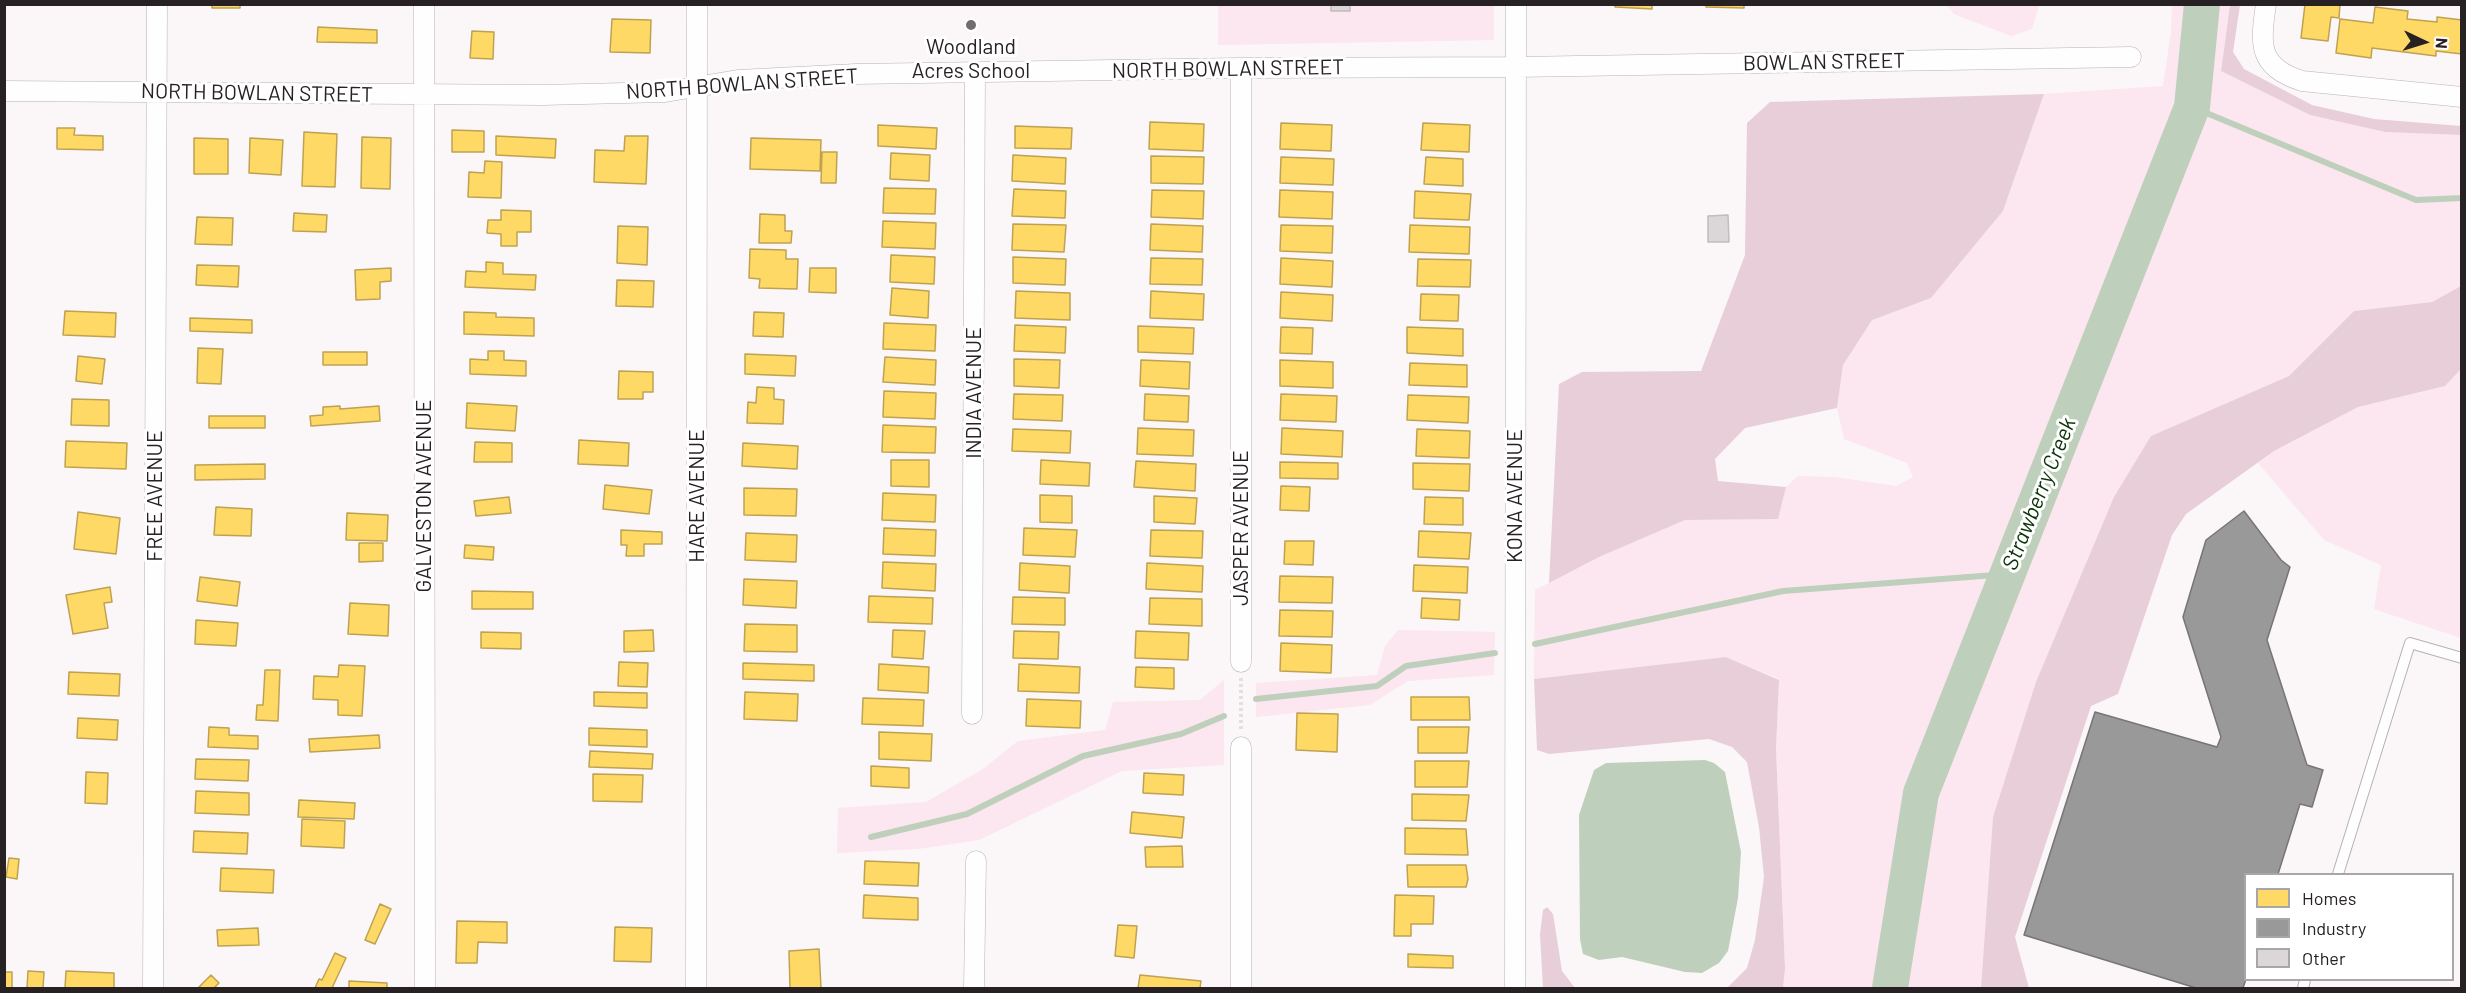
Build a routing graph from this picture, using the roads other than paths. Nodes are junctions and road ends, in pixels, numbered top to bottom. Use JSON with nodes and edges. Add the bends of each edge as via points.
{"nodes":[{"id":1,"x":157,"y":4,"type":"edge"},
{"id":2,"x":424,"y":4,"type":"edge"},
{"id":3,"x":697,"y":4,"type":"edge"},
{"id":4,"x":1516,"y":4,"type":"edge"},
{"id":5,"x":2266,"y":4,"type":"edge"},
{"id":6,"x":2131,"y":57,"type":"dead end"},
{"id":7,"x":1516,"y":67,"type":"junction"},
{"id":8,"x":1241,"y":68,"type":"junction"},
{"id":9,"x":975,"y":72,"type":"junction"},
{"id":10,"x":697,"y":87,"type":"junction"},
{"id":11,"x":4,"y":91,"type":"edge"},
{"id":12,"x":156,"y":92,"type":"junction"},
{"id":13,"x":424,"y":95,"type":"junction"},
{"id":14,"x":2462,"y":97,"type":"edge"},
{"id":15,"x":2462,"y":658,"type":"edge"},
{"id":16,"x":1241,"y":662,"type":"road end"},
{"id":17,"x":972,"y":714,"type":"dead end"},
{"id":18,"x":1241,"y":747,"type":"road end"},
{"id":19,"x":976,"y":861,"type":"dead end"},
{"id":20,"x":2338,"y":873,"type":"edge"},
{"id":21,"x":153,"y":988,"type":"edge"},
{"id":22,"x":425,"y":988,"type":"edge"},
{"id":23,"x":696,"y":988,"type":"edge"},
{"id":24,"x":974,"y":988,"type":"edge"},
{"id":25,"x":1240,"y":988,"type":"edge"},
{"id":26,"x":1515,"y":988,"type":"edge"}],
"edges":[{"from":1,"to":12,"type":"street","name":"FREE AVENUE"},
{"from":2,"to":13,"type":"street","name":"GALVESTON AVENUE"},
{"from":3,"to":10,"type":"street","name":"HARE AVENUE"},
{"from":4,"to":7,"type":"street","name":"KONA AVENUE"},
{"from":5,"to":14,"type":"street","via":[[2262,48],[2270,63],[2284,75],[2302,81]]},
{"from":6,"to":7,"type":"street","name":"BOWLAN STREET"},
{"from":7,"to":8,"type":"street","name":"NORTH BOWLAN STREET"},
{"from":7,"to":26,"type":"street","name":"KONA AVENUE"},
{"from":8,"to":9,"type":"street","name":"NORTH BOWLAN STREET"},
{"from":8,"to":16,"type":"street","name":"JASPER AVENUE"},
{"from":9,"to":10,"type":"street","name":"NORTH BOWLAN STREET","via":[[738,80]]},
{"from":9,"to":17,"type":"street","name":"INDIA AVENUE"},
{"from":10,"to":13,"type":"street","name":"NORTH BOWLAN STREET","via":[[664,92]]},
{"from":10,"to":23,"type":"street","name":"HARE AVENUE"},
{"from":11,"to":12,"type":"street","name":"NORTH BOWLAN STREET"},
{"from":12,"to":13,"type":"street","name":"NORTH BOWLAN STREET"},
{"from":12,"to":21,"type":"street","name":"FREE AVENUE"},
{"from":13,"to":22,"type":"street","name":"GALVESTON AVENUE"},
{"from":15,"to":20,"type":"lane","via":[[2410,643]]},
{"from":18,"to":25,"type":"street"},
{"from":19,"to":24,"type":"street"}]}
